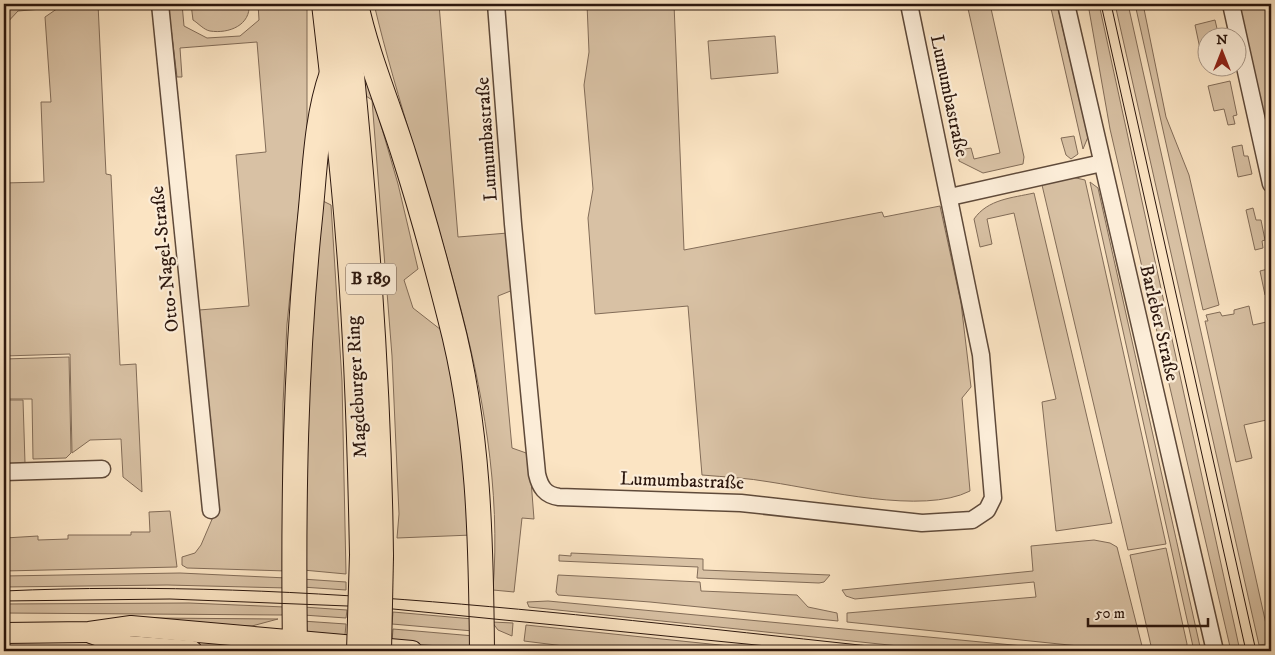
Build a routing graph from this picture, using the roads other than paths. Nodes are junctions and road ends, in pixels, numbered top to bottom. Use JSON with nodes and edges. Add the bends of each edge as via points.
{"nodes":[{"id":1,"x":160,"y":4,"type":"edge"},
{"id":2,"x":324,"y":4,"type":"edge"},
{"id":3,"x":344,"y":4,"type":"edge"},
{"id":4,"x":356,"y":4,"type":"edge"},
{"id":5,"x":496,"y":4,"type":"edge"},
{"id":6,"x":909,"y":4,"type":"edge"},
{"id":7,"x":1066,"y":4,"type":"edge"},
{"id":8,"x":1231,"y":4,"type":"edge"},
{"id":9,"x":332,"y":73,"type":"junction"},
{"id":10,"x":1102,"y":163,"type":"junction"},
{"id":11,"x":1271,"y":184,"type":"edge"},
{"id":12,"x":950,"y":197,"type":"junction"},
{"id":13,"x":102,"y":469,"type":"dead end"},
{"id":14,"x":4,"y":472,"type":"edge"},
{"id":15,"x":211,"y":510,"type":"dead end"},
{"id":16,"x":371,"y":555,"type":"junction"},
{"id":17,"x":89,"y":632,"type":"junction"},
{"id":18,"x":4,"y":633,"type":"edge"},
{"id":19,"x":295,"y":646,"type":"edge"},
{"id":20,"x":192,"y":651,"type":"edge"},
{"id":21,"x":359,"y":651,"type":"edge"},
{"id":22,"x":378,"y":651,"type":"edge"},
{"id":23,"x":412,"y":651,"type":"edge"},
{"id":24,"x":482,"y":651,"type":"edge"},
{"id":25,"x":1215,"y":651,"type":"edge"}],
"edges":[{"from":1,"to":15,"type":"street","name":"Otto-Nagel-Straße"},
{"from":2,"to":9,"type":"highway","name":"Magdeburger Ring","number":"B 189"},
{"from":3,"to":16,"type":"highway","name":"Magdeburger Ring","number":"B 189","via":[[373,314]]},
{"from":4,"to":24,"type":"highway","via":[[451,319],[465,386],[480,515]]},
{"from":5,"to":12,"type":"street","name":"Lumumbastraße","via":[[537,474],[542,489],[550,495],[759,504],[907,522],[966,522],[984,514],[992,502],[993,492],[981,355]]},
{"from":6,"to":12,"type":"street","name":"Lumumbastraße"},
{"from":7,"to":10,"type":"street","name":"Barleber Straße"},
{"from":8,"to":11,"type":"street"},
{"from":9,"to":16,"type":"highway","name":"Magdeburger Ring","number":"B 189"},
{"from":9,"to":19,"type":"highway","via":[[324,93],[317,147],[295,408]]},
{"from":10,"to":12,"type":"street"},
{"from":10,"to":25,"type":"street","name":"Barleber Straße"},
{"from":13,"to":14,"type":"street"},
{"from":16,"to":21,"type":"highway","name":"Magdeburger Ring","number":"B 189","bridge":true},
{"from":16,"to":22,"type":"highway","name":"Magdeburger Ring","number":"B 189","bridge":true},
{"from":17,"to":18,"type":"main road"},
{"from":17,"to":19,"type":"main road","via":[[131,626]]},
{"from":17,"to":20,"type":"main road","via":[[128,646]]},
{"from":19,"to":23,"type":"main road"}]}
